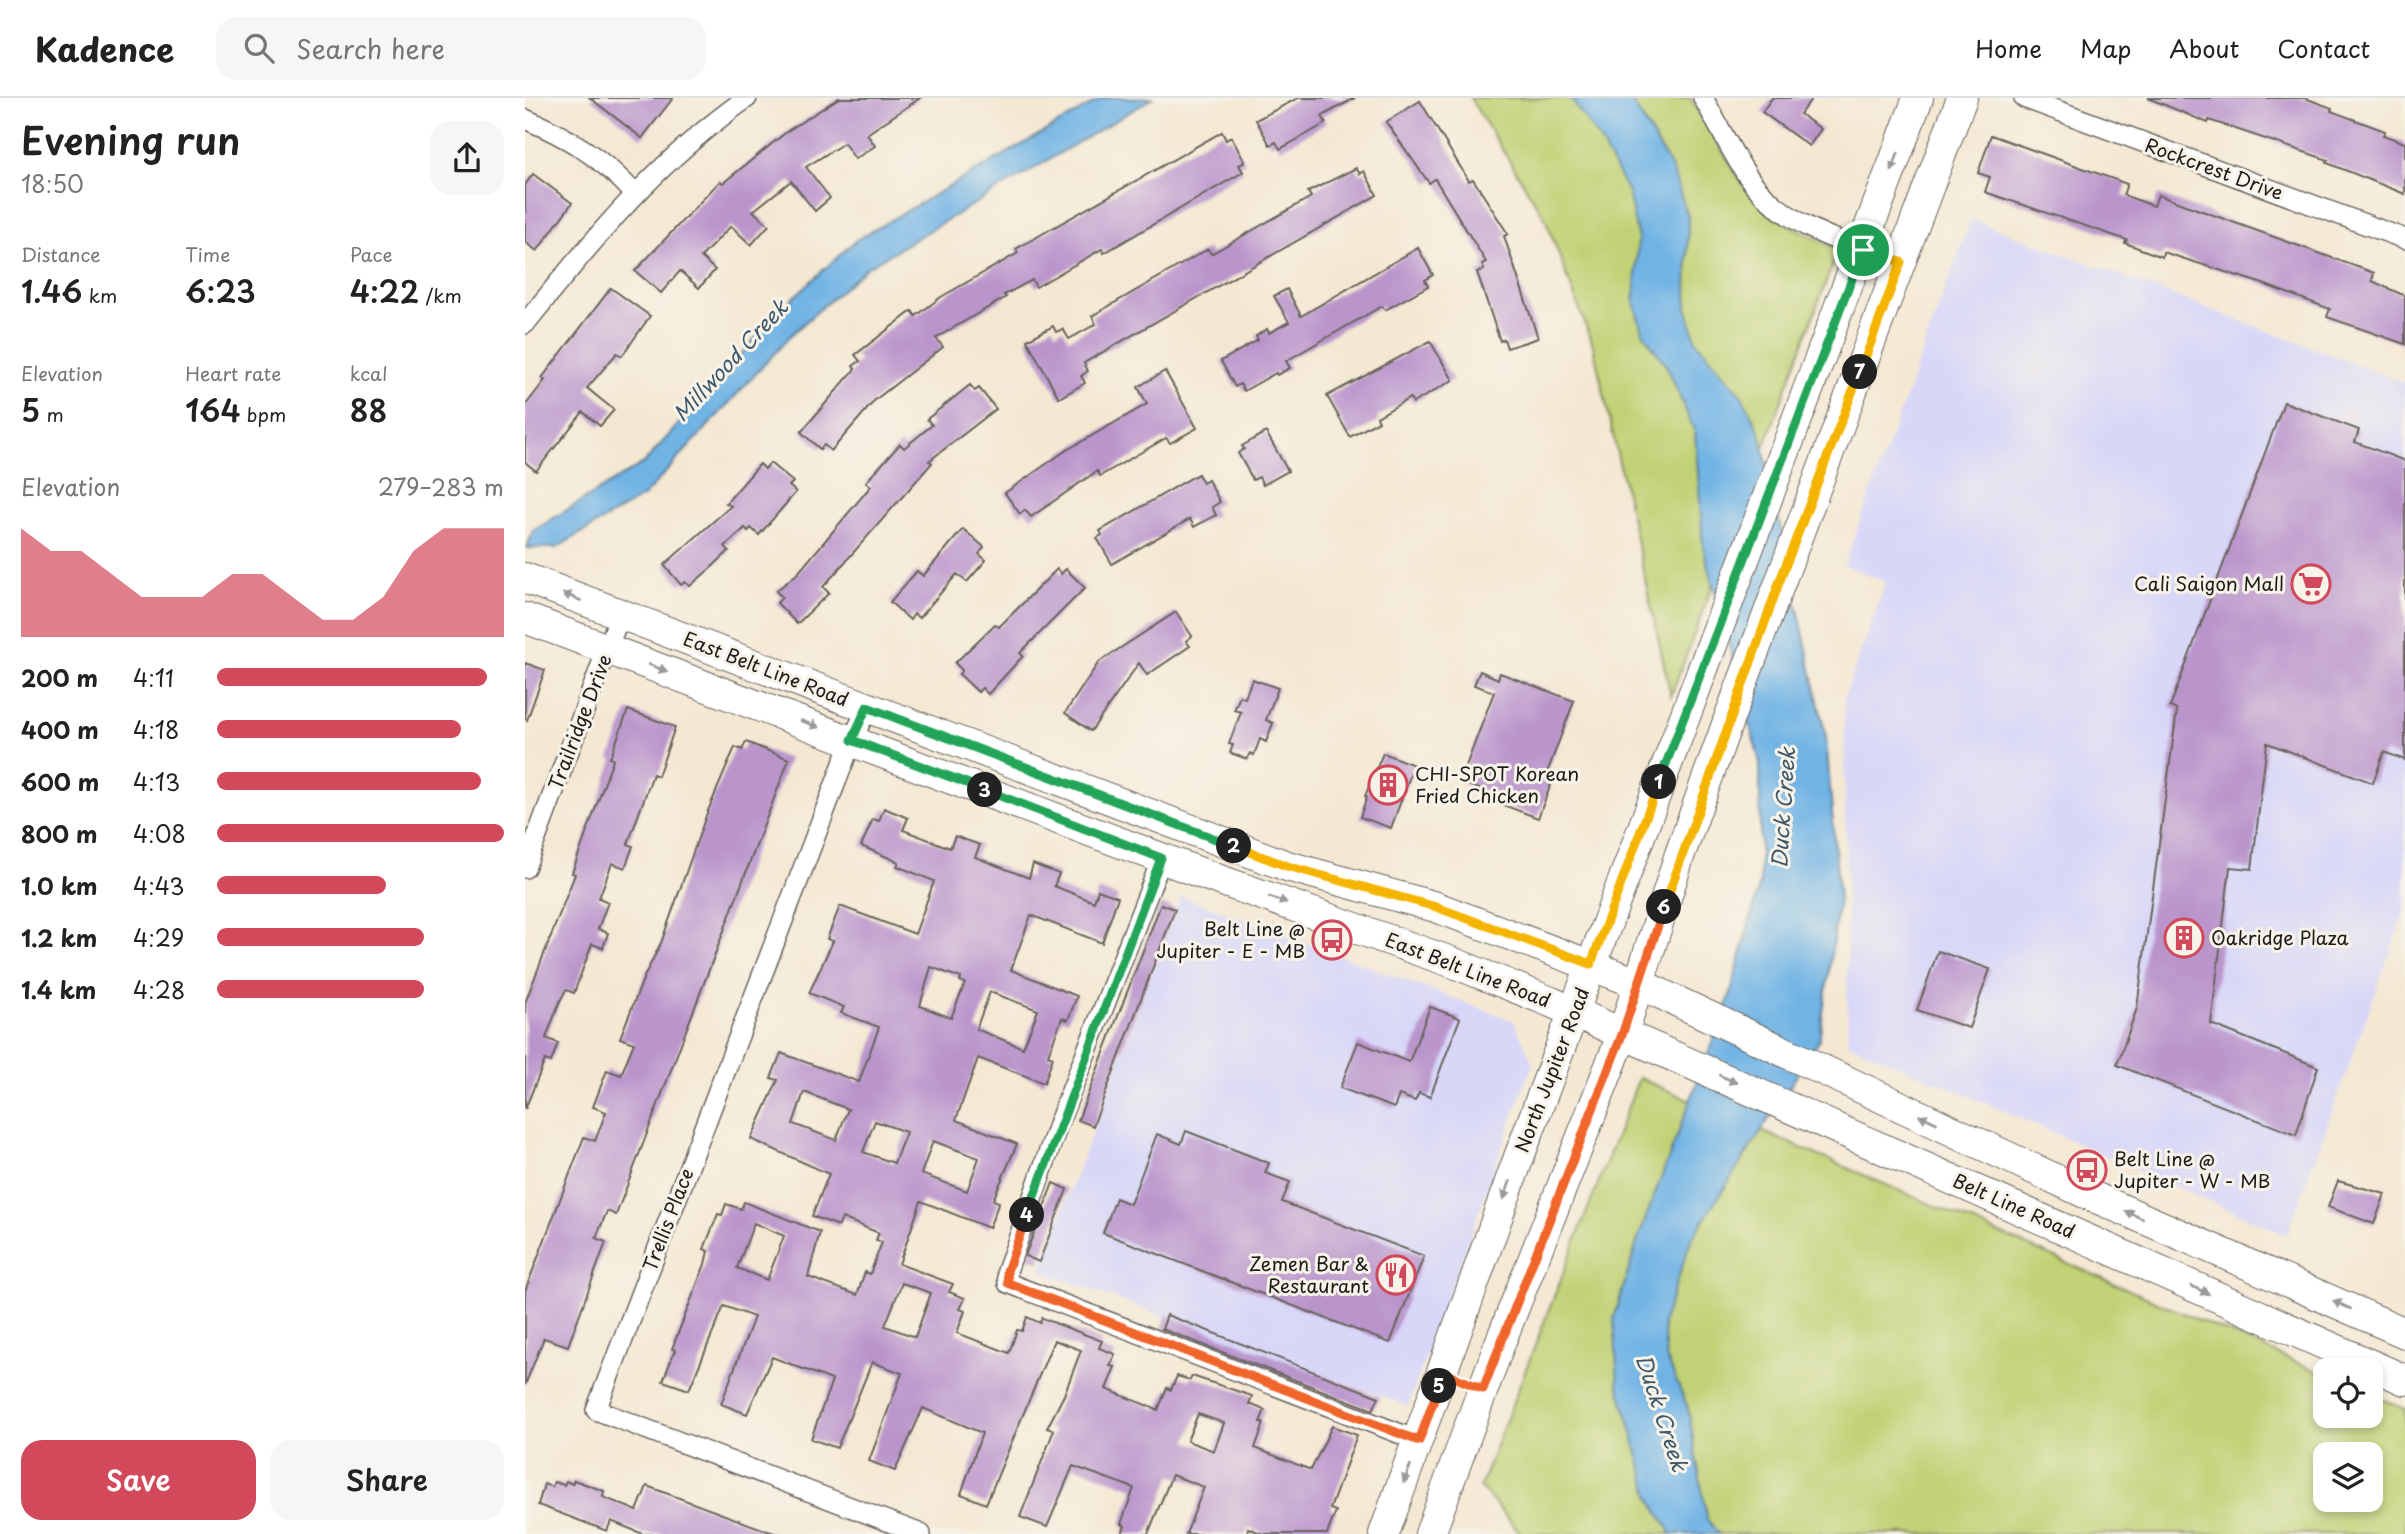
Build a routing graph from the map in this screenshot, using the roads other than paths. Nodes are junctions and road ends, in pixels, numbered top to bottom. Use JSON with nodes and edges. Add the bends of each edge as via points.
{"nodes":[{"id":1,"x":747,"y":98,"type":"edge"},
{"id":2,"x":1703,"y":98,"type":"edge"},
{"id":3,"x":1918,"y":98,"type":"edge"},
{"id":4,"x":1962,"y":98,"type":"edge"},
{"id":5,"x":2024,"y":98,"type":"edge"},
{"id":6,"x":525,"y":119,"type":"edge"},
{"id":7,"x":634,"y":193,"type":"junction"},
{"id":8,"x":2405,"y":239,"type":"edge"},
{"id":9,"x":1863,"y":250,"type":"junction"},
{"id":10,"x":1901,"y":262,"type":"junction"},
{"id":11,"x":525,"y":324,"type":"edge"},
{"id":12,"x":525,"y":578,"type":"edge"},
{"id":13,"x":620,"y":615,"type":"junction"},
{"id":14,"x":525,"y":618,"type":"edge"},
{"id":15,"x":608,"y":649,"type":"junction"},
{"id":16,"x":867,"y":707,"type":"junction"},
{"id":17,"x":852,"y":740,"type":"junction"},
{"id":18,"x":1161,"y":858,"type":"junction"},
{"id":19,"x":525,"y":867,"type":"edge"},
{"id":20,"x":1591,"y":964,"type":"junction"},
{"id":21,"x":1640,"y":984,"type":"junction"},
{"id":22,"x":1575,"y":1012,"type":"junction"},
{"id":23,"x":1623,"y":1032,"type":"junction"},
{"id":24,"x":2405,"y":1333,"type":"edge"},
{"id":25,"x":1444,"y":1373,"type":"junction"},
{"id":26,"x":2405,"y":1380,"type":"edge"},
{"id":27,"x":1483,"y":1389,"type":"junction"},
{"id":28,"x":1419,"y":1441,"type":"junction"},
{"id":29,"x":921,"y":1534,"type":"edge"},
{"id":30,"x":1384,"y":1534,"type":"edge"},
{"id":31,"x":1430,"y":1534,"type":"edge"}],
"edges":[{"from":1,"to":7,"type":"street"},
{"from":2,"to":9,"type":"street","via":[[1751,180],[1769,200],[1819,232]]},
{"from":3,"to":9,"type":"main road","name":"North Jupiter Road","one_way":true},
{"from":4,"to":10,"type":"main road"},
{"from":5,"to":8,"type":"street","name":"Rockcrest Drive"},
{"from":6,"to":7,"type":"street","via":[[587,149]]},
{"from":7,"to":11,"type":"street"},
{"from":9,"to":10,"type":"street"},
{"from":9,"to":20,"type":"main road","name":"North Jupiter Road"},
{"from":10,"to":21,"type":"main road","via":[[1689,831]]},
{"from":13,"to":12,"type":"main road","name":"East Belt Line Road","one_way":true},
{"from":13,"to":15,"type":"street","name":"Trailridge Drive"},
{"from":13,"to":16,"type":"main road","name":"East Belt Line Road"},
{"from":14,"to":15,"type":"main road","name":"East Belt Line Road"},
{"from":15,"to":17,"type":"main road","name":"East Belt Line Road","one_way":true},
{"from":15,"to":19,"type":"street","name":"Trailridge Drive"},
{"from":16,"to":17,"type":"street","name":"Trellis Place"},
{"from":16,"to":20,"type":"main road","name":"East Belt Line Road","via":[[1287,866],[1436,907]]},
{"from":17,"to":18,"type":"main road","name":"East Belt Line Road"},
{"from":17,"to":29,"type":"street","name":"Trellis Place","via":[[596,1410]]},
{"from":18,"to":22,"type":"main road","name":"East Belt Line Road","one_way":true,"via":[[1454,963]]},
{"from":18,"to":28,"type":"street","via":[[1059,1122],[1007,1271],[1008,1283]]},
{"from":20,"to":21,"type":"main road","name":"East Belt Line Road"},
{"from":20,"to":22,"type":"main road","name":"North Jupiter Road"},
{"from":21,"to":23,"type":"main road"},
{"from":24,"to":21,"type":"main road","one_way":true,"via":[[2085,1193]]},
{"from":22,"to":23,"type":"main road","name":"East Belt Line Road"},
{"from":22,"to":25,"type":"main road","name":"North Jupiter Road","one_way":true,"via":[[1496,1219]]},
{"from":23,"to":26,"type":"main road","name":"Belt Line Road","one_way":true},
{"from":23,"to":27,"type":"main road"},
{"from":25,"to":27,"type":"main road"},
{"from":25,"to":28,"type":"main road","name":"North Jupiter Road"},
{"from":27,"to":31,"type":"main road"},
{"from":28,"to":30,"type":"main road","name":"North Jupiter Road","one_way":true}]}
